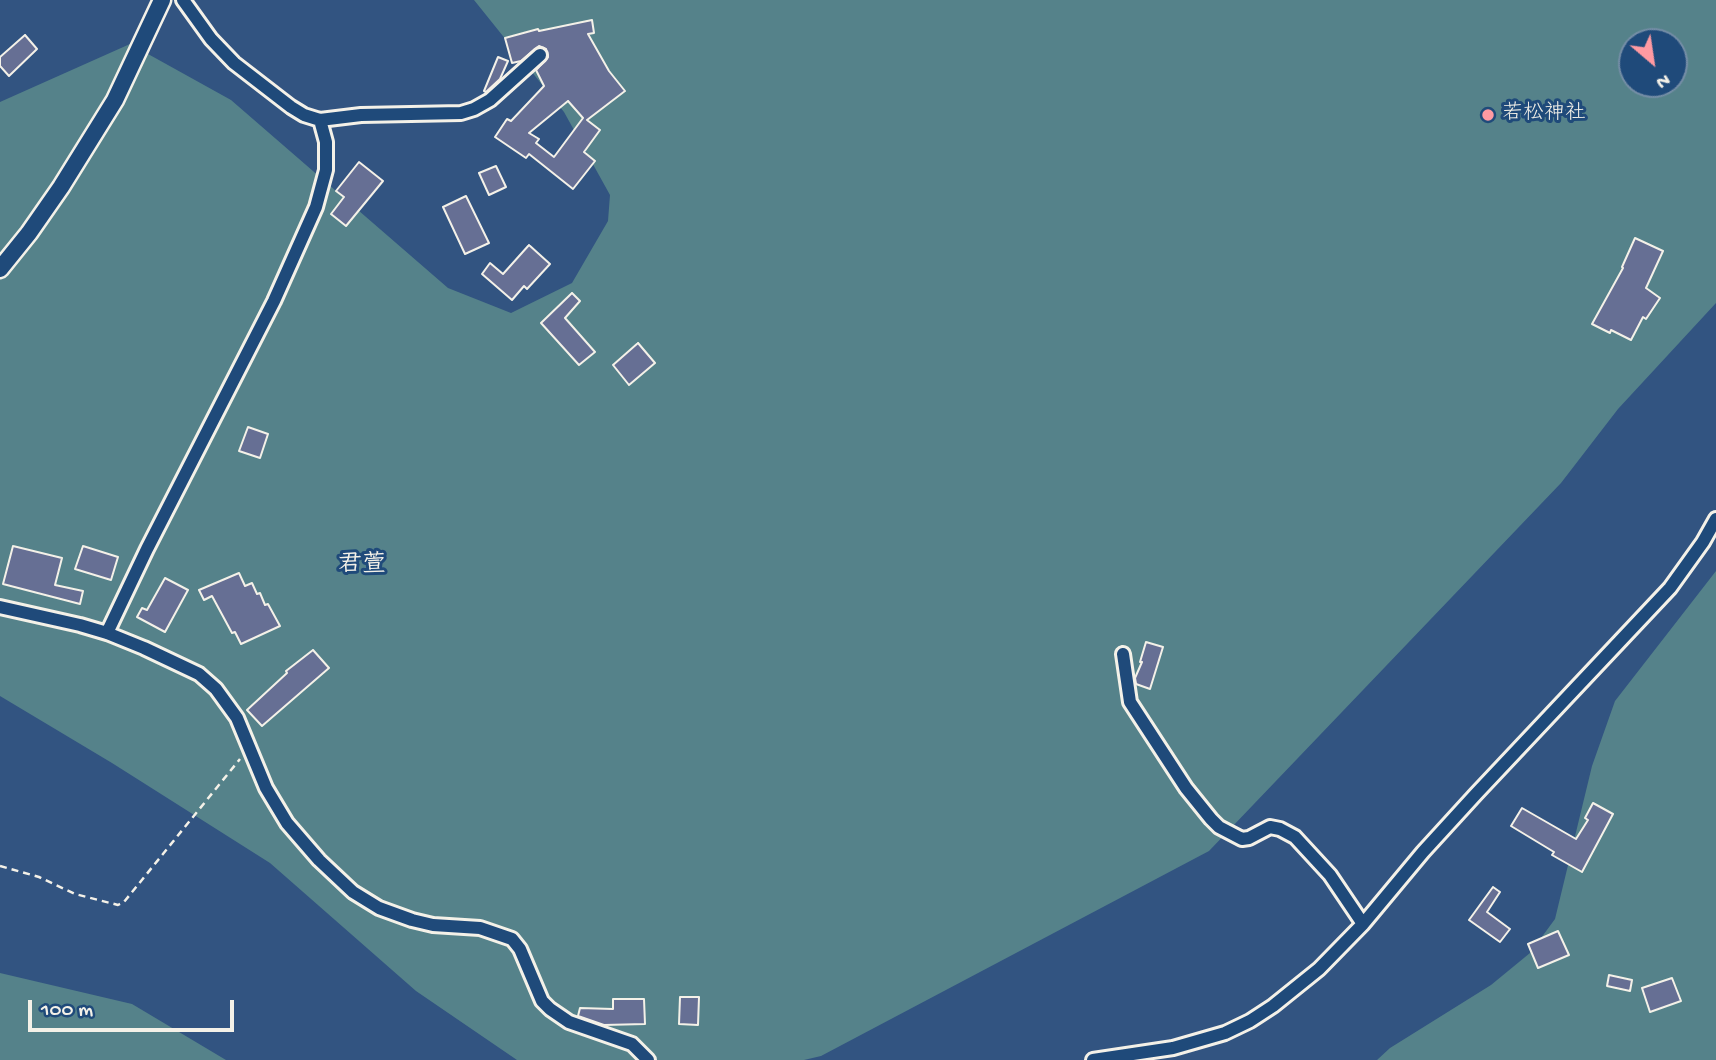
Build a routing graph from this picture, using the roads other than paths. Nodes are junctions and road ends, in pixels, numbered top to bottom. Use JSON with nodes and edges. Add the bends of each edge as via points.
{"nodes":[{"id":1,"x":162,"y":0,"type":"edge"},
{"id":2,"x":183,"y":0,"type":"edge"},
{"id":3,"x":540,"y":55,"type":"dead end"},
{"id":4,"x":320,"y":120,"type":"junction"},
{"id":5,"x":0,"y":269,"type":"edge"},
{"id":6,"x":1716,"y":519,"type":"edge"},
{"id":7,"x":0,"y":607,"type":"edge"},
{"id":8,"x":107,"y":633,"type":"junction"},
{"id":9,"x":1123,"y":654,"type":"dead end"},
{"id":10,"x":1363,"y":924,"type":"junction"},
{"id":11,"x":648,"y":1060,"type":"edge"},
{"id":12,"x":1093,"y":1060,"type":"edge"}],
"edges":[{"from":1,"to":5,"type":"street","via":[[115,100],[61,187]]},
{"from":2,"to":4,"type":"street","via":[[234,63],[291,107]]},
{"from":3,"to":4,"type":"street","via":[[490,100],[461,113]]},
{"from":4,"to":8,"type":"street","via":[[326,170],[316,207],[274,301]]},
{"from":6,"to":10,"type":"street","via":[[1670,587],[1467,803]]},
{"from":7,"to":8,"type":"street"},
{"from":8,"to":11,"type":"street","via":[[199,674],[216,689],[237,718],[265,788],[287,823],[353,892],[412,920],[480,928],[512,939],[550,1009],[569,1022],[632,1044]]},
{"from":9,"to":10,"type":"street","via":[[1130,702],[1211,819],[1241,839],[1270,827],[1295,838],[1330,874]]},
{"from":10,"to":12,"type":"street","via":[[1319,969],[1250,1021],[1185,1045]]}]}
